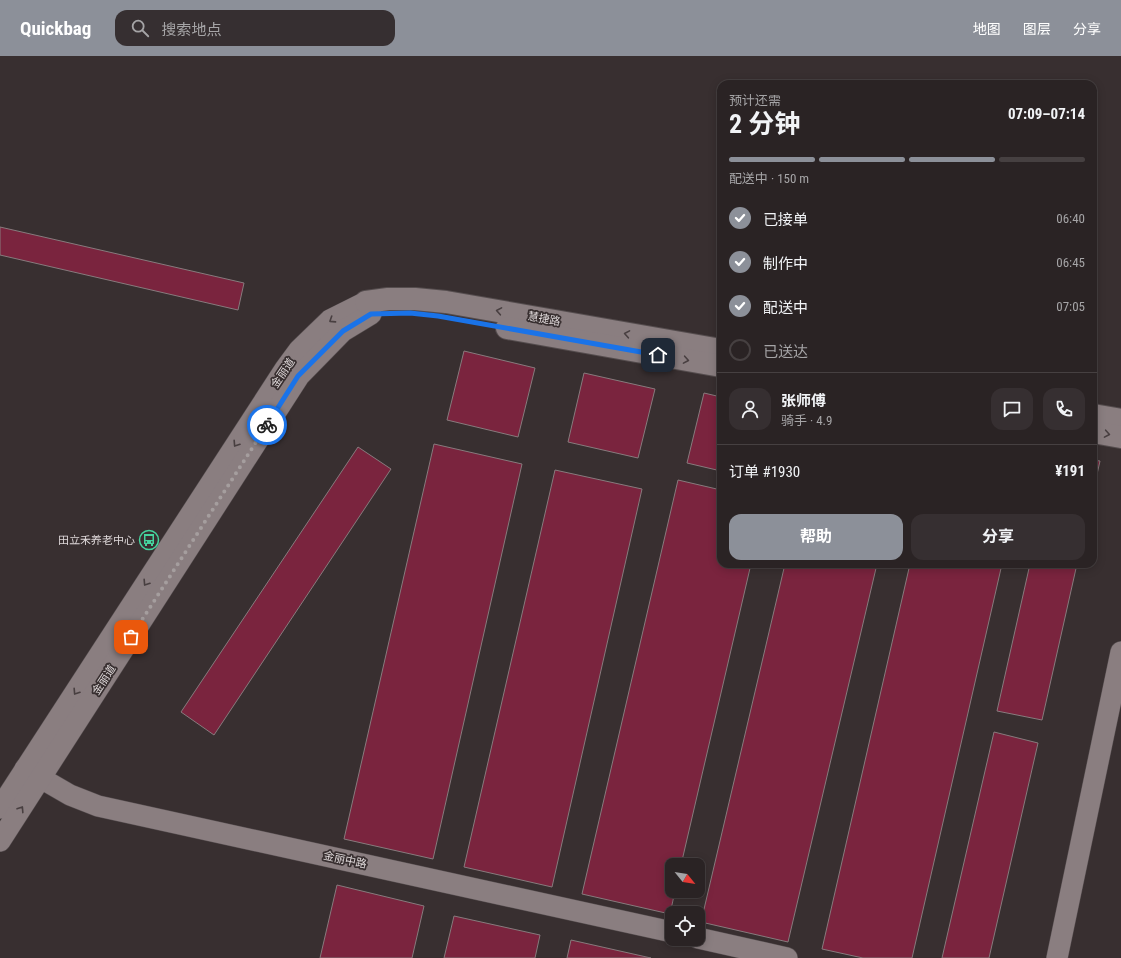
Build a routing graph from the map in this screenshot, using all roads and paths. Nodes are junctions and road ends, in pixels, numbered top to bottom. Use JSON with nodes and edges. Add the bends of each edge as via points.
{"nodes":[{"id":1,"x":369,"y":308,"type":"junction"},
{"id":2,"x":717,"y":349,"type":"edge"},
{"id":3,"x":717,"y":365,"type":"edge"},
{"id":4,"x":1097,"y":416,"type":"edge"},
{"id":5,"x":1121,"y":420,"type":"edge"},
{"id":6,"x":1097,"y":433,"type":"edge"},
{"id":7,"x":1121,"y":437,"type":"edge"},
{"id":8,"x":1121,"y":652,"type":"edge"},
{"id":9,"x":33,"y":773,"type":"junction"},
{"id":10,"x":0,"y":808,"type":"edge"},
{"id":11,"x":0,"y":841,"type":"edge"},
{"id":12,"x":665,"y":930,"type":"edge"},
{"id":13,"x":705,"y":940,"type":"edge"},
{"id":14,"x":787,"y":958,"type":"edge"},
{"id":15,"x":1057,"y":958,"type":"edge"}],
"edges":[{"from":2,"to":1,"type":"main road","name":"慧捷路","one_way":true,"via":[[446,302],[388,299]]},
{"from":1,"to":3,"type":"main road","name":"慧捷路","one_way":true,"via":[[438,316]]},
{"from":1,"to":9,"type":"street","name":"金丽道","via":[[298,376]]},
{"from":4,"to":5,"type":"main road"},
{"from":6,"to":7,"type":"main road","one_way":true},
{"from":8,"to":15,"type":"street"},
{"from":9,"to":10,"type":"street","name":"金丽道"},
{"from":11,"to":9,"type":"street","name":"金丽道","one_way":true},
{"from":9,"to":12,"type":"street","name":"金丽中路","via":[[70,795],[98,806]]},
{"from":13,"to":14,"type":"street"}]}
